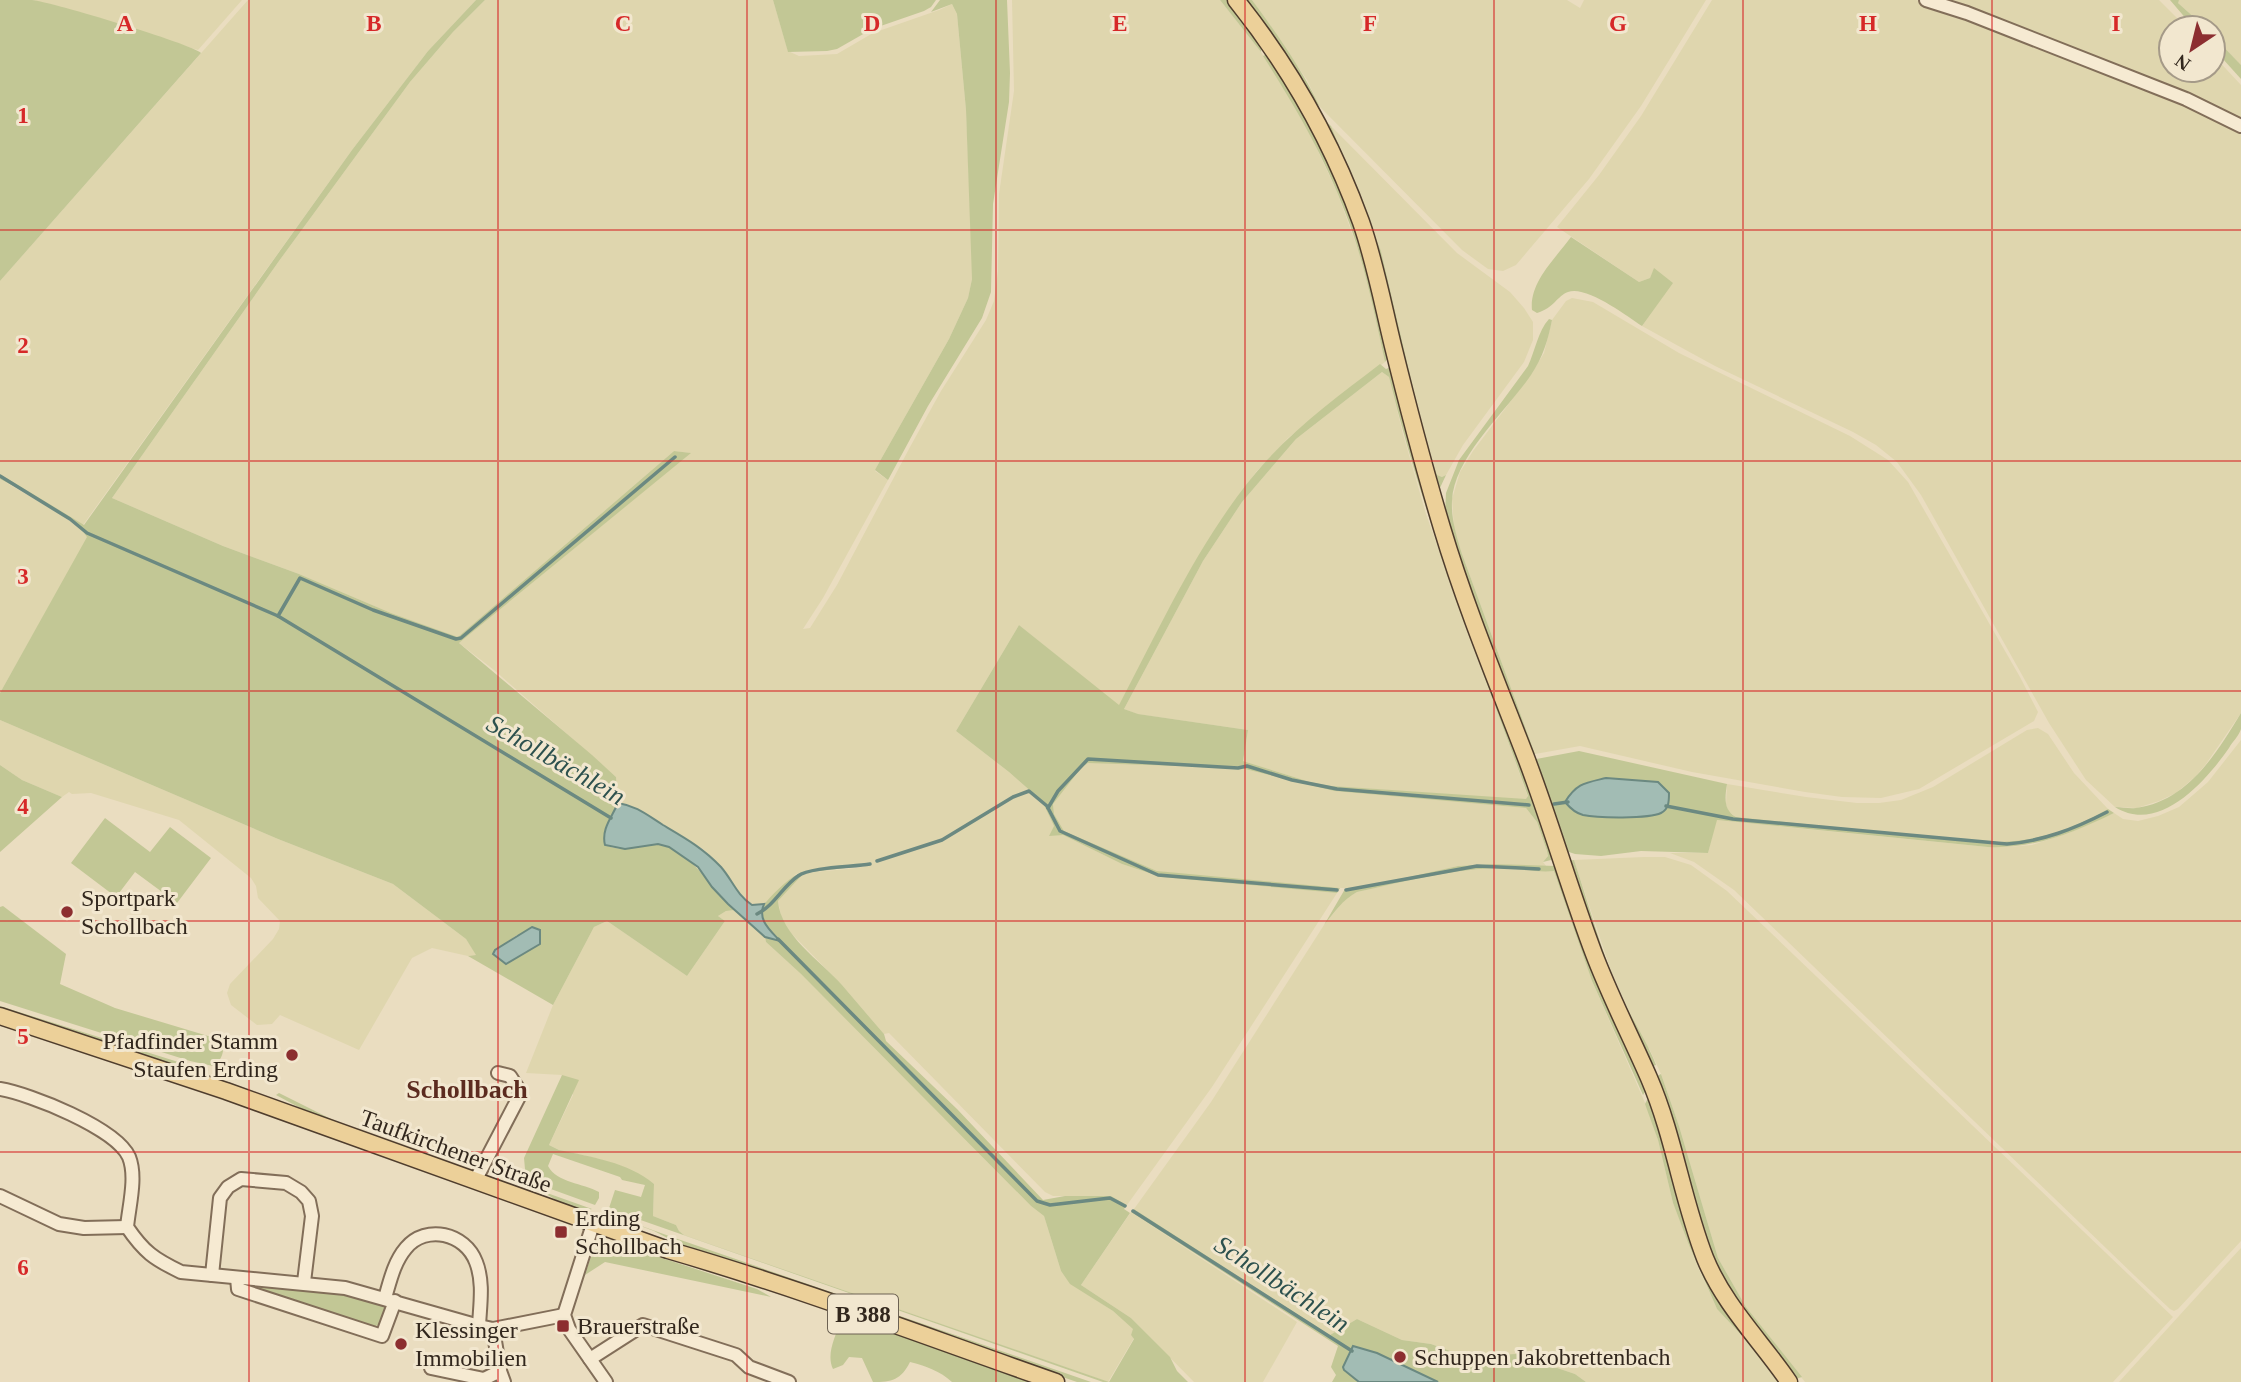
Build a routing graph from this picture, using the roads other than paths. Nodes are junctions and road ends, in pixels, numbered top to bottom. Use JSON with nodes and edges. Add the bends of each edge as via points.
{"nodes":[{"id":1,"x":1236,"y":0,"type":"edge"},
{"id":2,"x":1926,"y":0,"type":"edge"},
{"id":3,"x":2241,"y":126,"type":"edge"},
{"id":4,"x":0,"y":1016,"type":"edge"},
{"id":5,"x":498,"y":1073,"type":"dead end"},
{"id":6,"x":0,"y":1089,"type":"edge"},
{"id":7,"x":475,"y":1181,"type":"junction"},
{"id":8,"x":0,"y":1196,"type":"edge"},
{"id":9,"x":593,"y":1224,"type":"junction"},
{"id":10,"x":127,"y":1227,"type":"junction"},
{"id":11,"x":212,"y":1275,"type":"junction"},
{"id":12,"x":237,"y":1279,"type":"junction"},
{"id":13,"x":304,"y":1282,"type":"junction"},
{"id":14,"x":390,"y":1299,"type":"junction"},
{"id":15,"x":564,"y":1315,"type":"junction"},
{"id":16,"x":479,"y":1326,"type":"junction"},
{"id":17,"x":493,"y":1329,"type":"junction"},
{"id":18,"x":590,"y":1359,"type":"junction"},
{"id":19,"x":431,"y":1368,"type":"dead end"},
{"id":20,"x":502,"y":1377,"type":"edge"},
{"id":21,"x":606,"y":1382,"type":"edge"},
{"id":22,"x":789,"y":1382,"type":"edge"},
{"id":23,"x":1056,"y":1382,"type":"edge"},
{"id":24,"x":1790,"y":1382,"type":"edge"}],
"edges":[{"from":1,"to":24,"type":"main road","via":[[1308,107],[1353,200],[1369,245],[1417,444],[1452,561],[1592,951],[1657,1099],[1705,1258],[1726,1298]]},
{"from":2,"to":3,"type":"street","via":[[2174,94]]},
{"from":4,"to":7,"type":"main road","name":"Taufkirchener Straße","number":"B 388"},
{"from":5,"to":7,"type":"street","via":[[510,1076],[521,1093]]},
{"from":6,"to":10,"type":"street","via":[[52,1105],[110,1136],[125,1150],[132,1179]]},
{"from":7,"to":9,"type":"main road","name":"Taufkirchener Straße","number":"B 388"},
{"from":8,"to":10,"type":"street","via":[[59,1224]]},
{"from":9,"to":15,"type":"street"},
{"from":9,"to":23,"type":"main road","name":"Taufkirchener Straße","number":"B 388"},
{"from":10,"to":11,"type":"street","via":[[141,1248],[163,1263],[181,1272]]},
{"from":11,"to":12,"type":"street"},
{"from":11,"to":13,"type":"street","via":[[220,1198],[241,1179],[286,1183],[309,1201],[312,1216]]},
{"from":12,"to":13,"type":"street"},
{"from":12,"to":14,"type":"street","via":[[239,1289],[382,1336]]},
{"from":13,"to":14,"type":"street"},
{"from":14,"to":16,"type":"street"},
{"from":14,"to":16,"type":"street","via":[[397,1262],[407,1246],[424,1236],[448,1235],[475,1258],[481,1293]]},
{"from":15,"to":17,"type":"street"},
{"from":15,"to":18,"type":"street"},
{"from":16,"to":17,"type":"street"},
{"from":17,"to":20,"type":"street"},
{"from":18,"to":21,"type":"street"},
{"from":18,"to":22,"type":"street","via":[[643,1325],[736,1355],[749,1367]]},
{"from":19,"to":20,"type":"street","via":[[484,1379]]}]}
